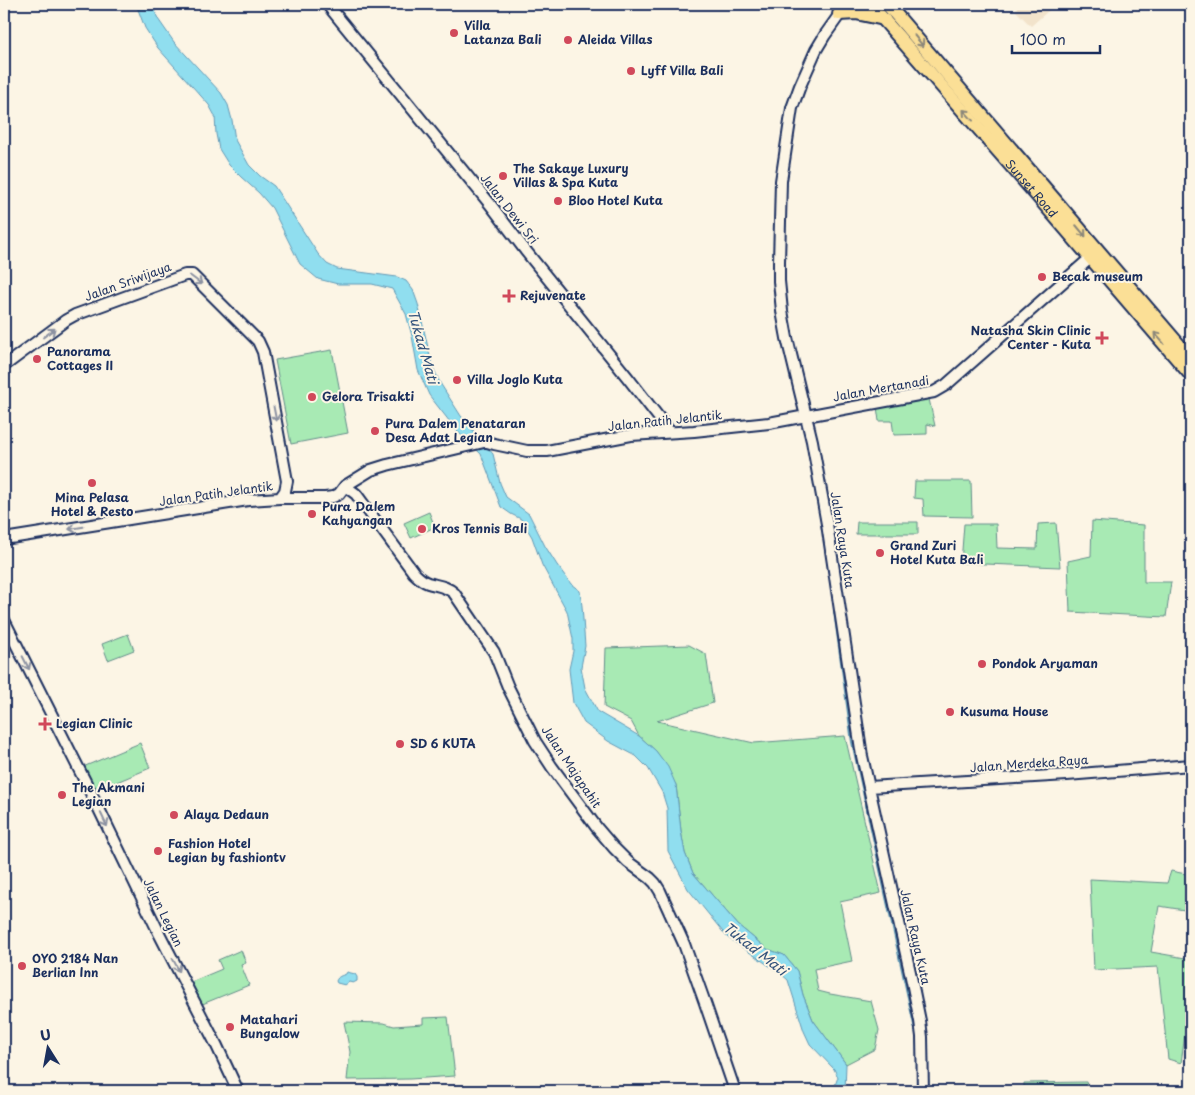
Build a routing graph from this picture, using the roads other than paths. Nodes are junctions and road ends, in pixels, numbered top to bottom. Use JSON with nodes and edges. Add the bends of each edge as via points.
{"nodes":[{"id":1,"x":327,"y":4,"type":"edge"},
{"id":2,"x":870,"y":4,"type":"edge"},
{"id":3,"x":887,"y":4,"type":"edge"},
{"id":4,"x":844,"y":7,"type":"edge"},
{"id":5,"x":884,"y":19,"type":"junction"},
{"id":6,"x":990,"y":132,"type":"junction"},
{"id":7,"x":1095,"y":255,"type":"junction"},
{"id":8,"x":1191,"y":359,"type":"edge"},
{"id":9,"x":4,"y":366,"type":"edge"},
{"id":10,"x":1191,"y":376,"type":"edge"},
{"id":11,"x":806,"y":416,"type":"junction"},
{"id":12,"x":665,"y":430,"type":"junction"},
{"id":13,"x":287,"y":481,"type":"junction"},
{"id":14,"x":345,"y":486,"type":"junction"},
{"id":15,"x":280,"y":498,"type":"junction"},
{"id":16,"x":298,"y":498,"type":"junction"},
{"id":17,"x":4,"y":539,"type":"edge"},
{"id":18,"x":4,"y":620,"type":"edge"},
{"id":19,"x":1191,"y":765,"type":"edge"},
{"id":20,"x":868,"y":787,"type":"junction"},
{"id":21,"x":238,"y":1091,"type":"edge"},
{"id":22,"x":734,"y":1091,"type":"edge"},
{"id":23,"x":923,"y":1091,"type":"edge"}],
"edges":[{"from":1,"to":12,"type":"street","name":"Jalan Dewi Sri","via":[[490,204]]},
{"from":2,"to":5,"type":"highway","name":"Sunset Road"},
{"from":3,"to":6,"type":"highway","name":"Sunset Road","one_way":true},
{"from":4,"to":5,"type":"highway"},
{"from":4,"to":11,"type":"street","name":"Jalan Raya Kuta","via":[[816,50],[798,92],[790,120],[781,181],[779,262],[782,311]]},
{"from":6,"to":5,"type":"highway","name":"Sunset Road","one_way":true},
{"from":6,"to":7,"type":"highway","name":"Sunset Road"},
{"from":7,"to":8,"type":"highway","name":"Sunset Road"},
{"from":10,"to":7,"type":"highway","name":"Sunset Road","one_way":true},
{"from":7,"to":11,"type":"street","name":"Jalan Mertanadi","via":[[939,390]]},
{"from":9,"to":13,"type":"street","name":"Jalan Sriwijaya","one_way":true,"via":[[74,315],[192,275],[261,347]]},
{"from":11,"to":12,"type":"street","name":"Jalan Patih Jelantik","via":[[694,431]]},
{"from":11,"to":20,"type":"street","name":"Jalan Raya Kuta","via":[[827,524]]},
{"from":12,"to":14,"type":"street","name":"Jalan Patih Jelantik","via":[[536,452],[484,442],[378,467]]},
{"from":13,"to":15,"type":"street"},
{"from":13,"to":16,"type":"street","name":"Jalan Sriwijaya"},
{"from":14,"to":16,"type":"street","name":"Jalan Patih Jelantik","via":[[333,497]]},
{"from":14,"to":22,"type":"street","name":"Jalan Majapahit","via":[[356,494],[414,574],[454,593],[494,652],[535,741],[552,766],[614,848],[654,883],[684,944]]},
{"from":15,"to":16,"type":"street","name":"Jalan Patih Jelantik"},
{"from":15,"to":17,"type":"street","name":"Jalan Patih Jelantik","one_way":true,"via":[[248,500]]},
{"from":18,"to":21,"type":"street","name":"Jalan Legian","one_way":true},
{"from":19,"to":20,"type":"street","name":"Jalan Merdeka Raya"},
{"from":20,"to":23,"type":"street","name":"Jalan Raya Kuta","via":[[920,1021]]}]}
